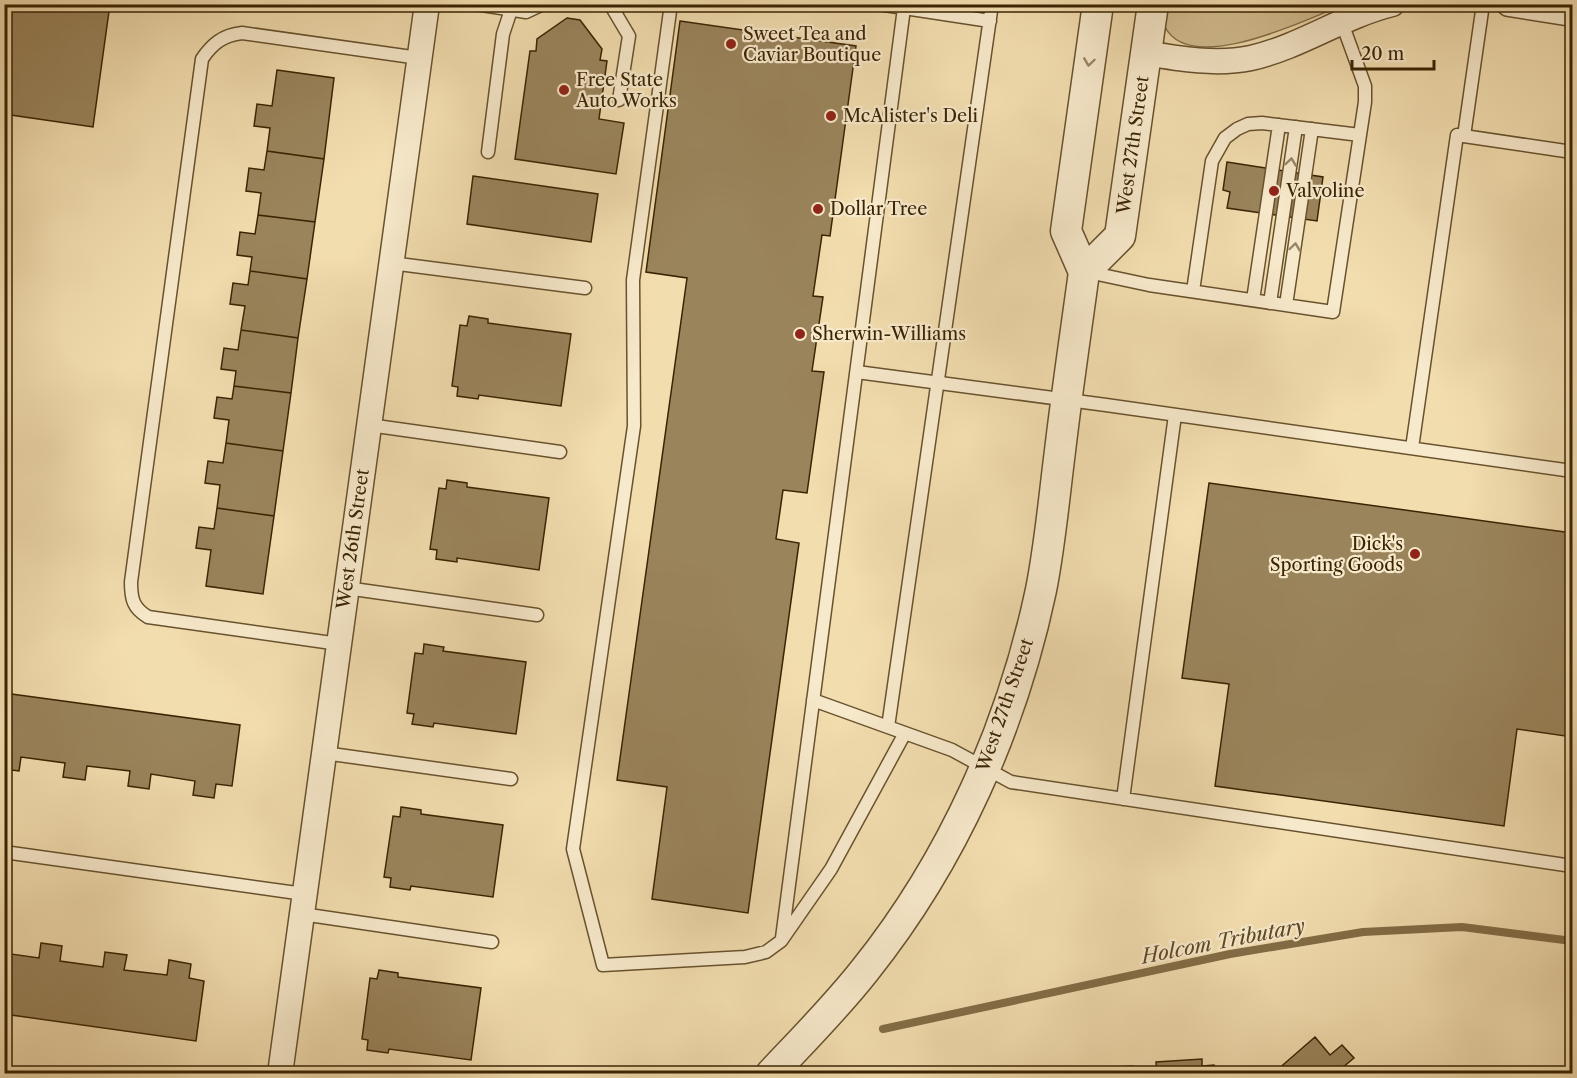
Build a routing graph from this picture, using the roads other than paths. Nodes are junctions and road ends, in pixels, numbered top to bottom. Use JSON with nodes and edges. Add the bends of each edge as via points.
{"nodes":[{"id":1,"x":427,"y":4,"type":"edge"},
{"id":2,"x":475,"y":4,"type":"edge"},
{"id":3,"x":543,"y":4,"type":"edge"},
{"id":4,"x":610,"y":4,"type":"edge"},
{"id":5,"x":671,"y":4,"type":"edge"},
{"id":6,"x":878,"y":4,"type":"edge"},
{"id":7,"x":992,"y":4,"type":"edge"},
{"id":8,"x":1098,"y":4,"type":"edge"},
{"id":9,"x":1153,"y":4,"type":"edge"},
{"id":10,"x":1392,"y":4,"type":"edge"},
{"id":11,"x":1483,"y":4,"type":"edge"},
{"id":12,"x":1509,"y":4,"type":"edge"},
{"id":13,"x":512,"y":7,"type":"edge"},
{"id":14,"x":904,"y":8,"type":"junction"},
{"id":15,"x":1572,"y":14,"type":"edge"},
{"id":16,"x":990,"y":21,"type":"junction"},
{"id":17,"x":1342,"y":23,"type":"junction"},
{"id":18,"x":1146,"y":53,"type":"junction"},
{"id":19,"x":419,"y":58,"type":"junction"},
{"id":20,"x":619,"y":100,"type":"dead end"},
{"id":21,"x":1279,"y":125,"type":"junction"},
{"id":22,"x":1296,"y":127,"type":"junction"},
{"id":23,"x":1312,"y":129,"type":"junction"},
{"id":24,"x":1360,"y":135,"type":"junction"},
{"id":25,"x":1464,"y":136,"type":"junction"},
{"id":26,"x":488,"y":152,"type":"dead end"},
{"id":27,"x":1572,"y":152,"type":"edge"},
{"id":28,"x":391,"y":263,"type":"junction"},
{"id":29,"x":1084,"y":272,"type":"junction"},
{"id":30,"x":585,"y":288,"type":"dead end"},
{"id":31,"x":1193,"y":291,"type":"junction"},
{"id":32,"x":1253,"y":300,"type":"junction"},
{"id":33,"x":1270,"y":303,"type":"junction"},
{"id":34,"x":1286,"y":305,"type":"junction"},
{"id":35,"x":856,"y":372,"type":"junction"},
{"id":36,"x":938,"y":383,"type":"junction"},
{"id":37,"x":1067,"y":399,"type":"junction"},
{"id":38,"x":1175,"y":415,"type":"junction"},
{"id":39,"x":369,"y":425,"type":"junction"},
{"id":40,"x":1412,"y":448,"type":"junction"},
{"id":41,"x":560,"y":452,"type":"dead end"},
{"id":42,"x":1572,"y":471,"type":"edge"},
{"id":43,"x":346,"y":588,"type":"junction"},
{"id":44,"x":537,"y":615,"type":"dead end"},
{"id":45,"x":339,"y":644,"type":"junction"},
{"id":46,"x":813,"y":700,"type":"junction"},
{"id":47,"x":888,"y":727,"type":"junction"},
{"id":48,"x":905,"y":733,"type":"junction"},
{"id":49,"x":324,"y":753,"type":"junction"},
{"id":50,"x":984,"y":768,"type":"junction"},
{"id":51,"x":511,"y":779,"type":"dead end"},
{"id":52,"x":1123,"y":799,"type":"junction"},
{"id":53,"x":4,"y":852,"type":"edge"},
{"id":54,"x":1572,"y":866,"type":"edge"},
{"id":55,"x":303,"y":904,"type":"junction"},
{"id":56,"x":781,"y":941,"type":"junction"},
{"id":57,"x":492,"y":942,"type":"dead end"},
{"id":58,"x":280,"y":1074,"type":"edge"},
{"id":59,"x":771,"y":1074,"type":"edge"}],
"edges":[{"from":1,"to":19,"type":"street","name":"West 26th Street"},
{"from":2,"to":13,"type":"lane"},
{"from":3,"to":13,"type":"lane","via":[[526,12]]},
{"from":4,"to":20,"type":"lane","via":[[629,36]]},
{"from":5,"to":56,"type":"lane","via":[[633,280],[634,426],[573,849],[603,965],[745,957],[766,952]]},
{"from":6,"to":14,"type":"lane"},
{"from":7,"to":16,"type":"lane"},
{"from":8,"to":29,"type":"street","one_way":true,"via":[[1066,231]]},
{"from":9,"to":18,"type":"street","name":"West 27th Street"},
{"from":10,"to":17,"type":"street"},
{"from":11,"to":25,"type":"lane"},
{"from":12,"to":15,"type":"street"},
{"from":13,"to":26,"type":"lane","via":[[503,34]]},
{"from":14,"to":16,"type":"lane"},
{"from":14,"to":35,"type":"lane"},
{"from":16,"to":36,"type":"lane"},
{"from":17,"to":18,"type":"street","via":[[1250,58],[1191,60]]},
{"from":17,"to":24,"type":"lane","via":[[1365,87]]},
{"from":18,"to":29,"type":"street","name":"West 27th Street","via":[[1120,236]]},
{"from":19,"to":28,"type":"street","name":"West 26th Street"},
{"from":19,"to":45,"type":"lane","via":[[242,33],[228,35],[211,46],[202,59],[130,582],[131,600],[148,617]]},
{"from":21,"to":22,"type":"lane"},
{"from":21,"to":31,"type":"lane","via":[[1248,124],[1225,138],[1217,150],[1212,161]]},
{"from":21,"to":32,"type":"lane"},
{"from":22,"to":23,"type":"lane"},
{"from":33,"to":22,"type":"lane","one_way":true},
{"from":23,"to":24,"type":"lane"},
{"from":34,"to":23,"type":"lane","one_way":true},
{"from":24,"to":34,"type":"lane","via":[[1333,312]]},
{"from":25,"to":27,"type":"lane"},
{"from":25,"to":40,"type":"lane","via":[[1457,135]]},
{"from":28,"to":30,"type":"lane"},
{"from":28,"to":39,"type":"street","name":"West 26th Street"},
{"from":29,"to":31,"type":"lane"},
{"from":29,"to":37,"type":"street","name":"West 27th Street"},
{"from":31,"to":32,"type":"lane"},
{"from":32,"to":33,"type":"lane"},
{"from":33,"to":34,"type":"lane"},
{"from":35,"to":36,"type":"lane"},
{"from":35,"to":46,"type":"lane"},
{"from":36,"to":37,"type":"lane"},
{"from":36,"to":47,"type":"lane"},
{"from":37,"to":38,"type":"lane"},
{"from":37,"to":50,"type":"street","name":"West 27th Street","via":[[1041,590],[1013,692]]},
{"from":38,"to":40,"type":"lane"},
{"from":38,"to":52,"type":"lane"},
{"from":39,"to":41,"type":"lane"},
{"from":39,"to":43,"type":"street","name":"West 26th Street"},
{"from":40,"to":42,"type":"lane"},
{"from":43,"to":44,"type":"lane"},
{"from":43,"to":45,"type":"street","name":"West 26th Street"},
{"from":45,"to":49,"type":"street","name":"West 26th Street"},
{"from":46,"to":47,"type":"lane"},
{"from":46,"to":56,"type":"lane"},
{"from":47,"to":48,"type":"lane"},
{"from":48,"to":50,"type":"lane","via":[[952,750]]},
{"from":48,"to":56,"type":"lane","via":[[831,868]]},
{"from":49,"to":51,"type":"lane"},
{"from":49,"to":55,"type":"street","name":"West 26th Street"},
{"from":50,"to":52,"type":"lane","via":[[1011,782]]},
{"from":50,"to":59,"type":"street","name":"West 27th Street","via":[[935,868],[866,970]]},
{"from":52,"to":54,"type":"lane"},
{"from":53,"to":55,"type":"lane"},
{"from":55,"to":57,"type":"lane"},
{"from":55,"to":58,"type":"street","name":"West 26th Street"}]}
